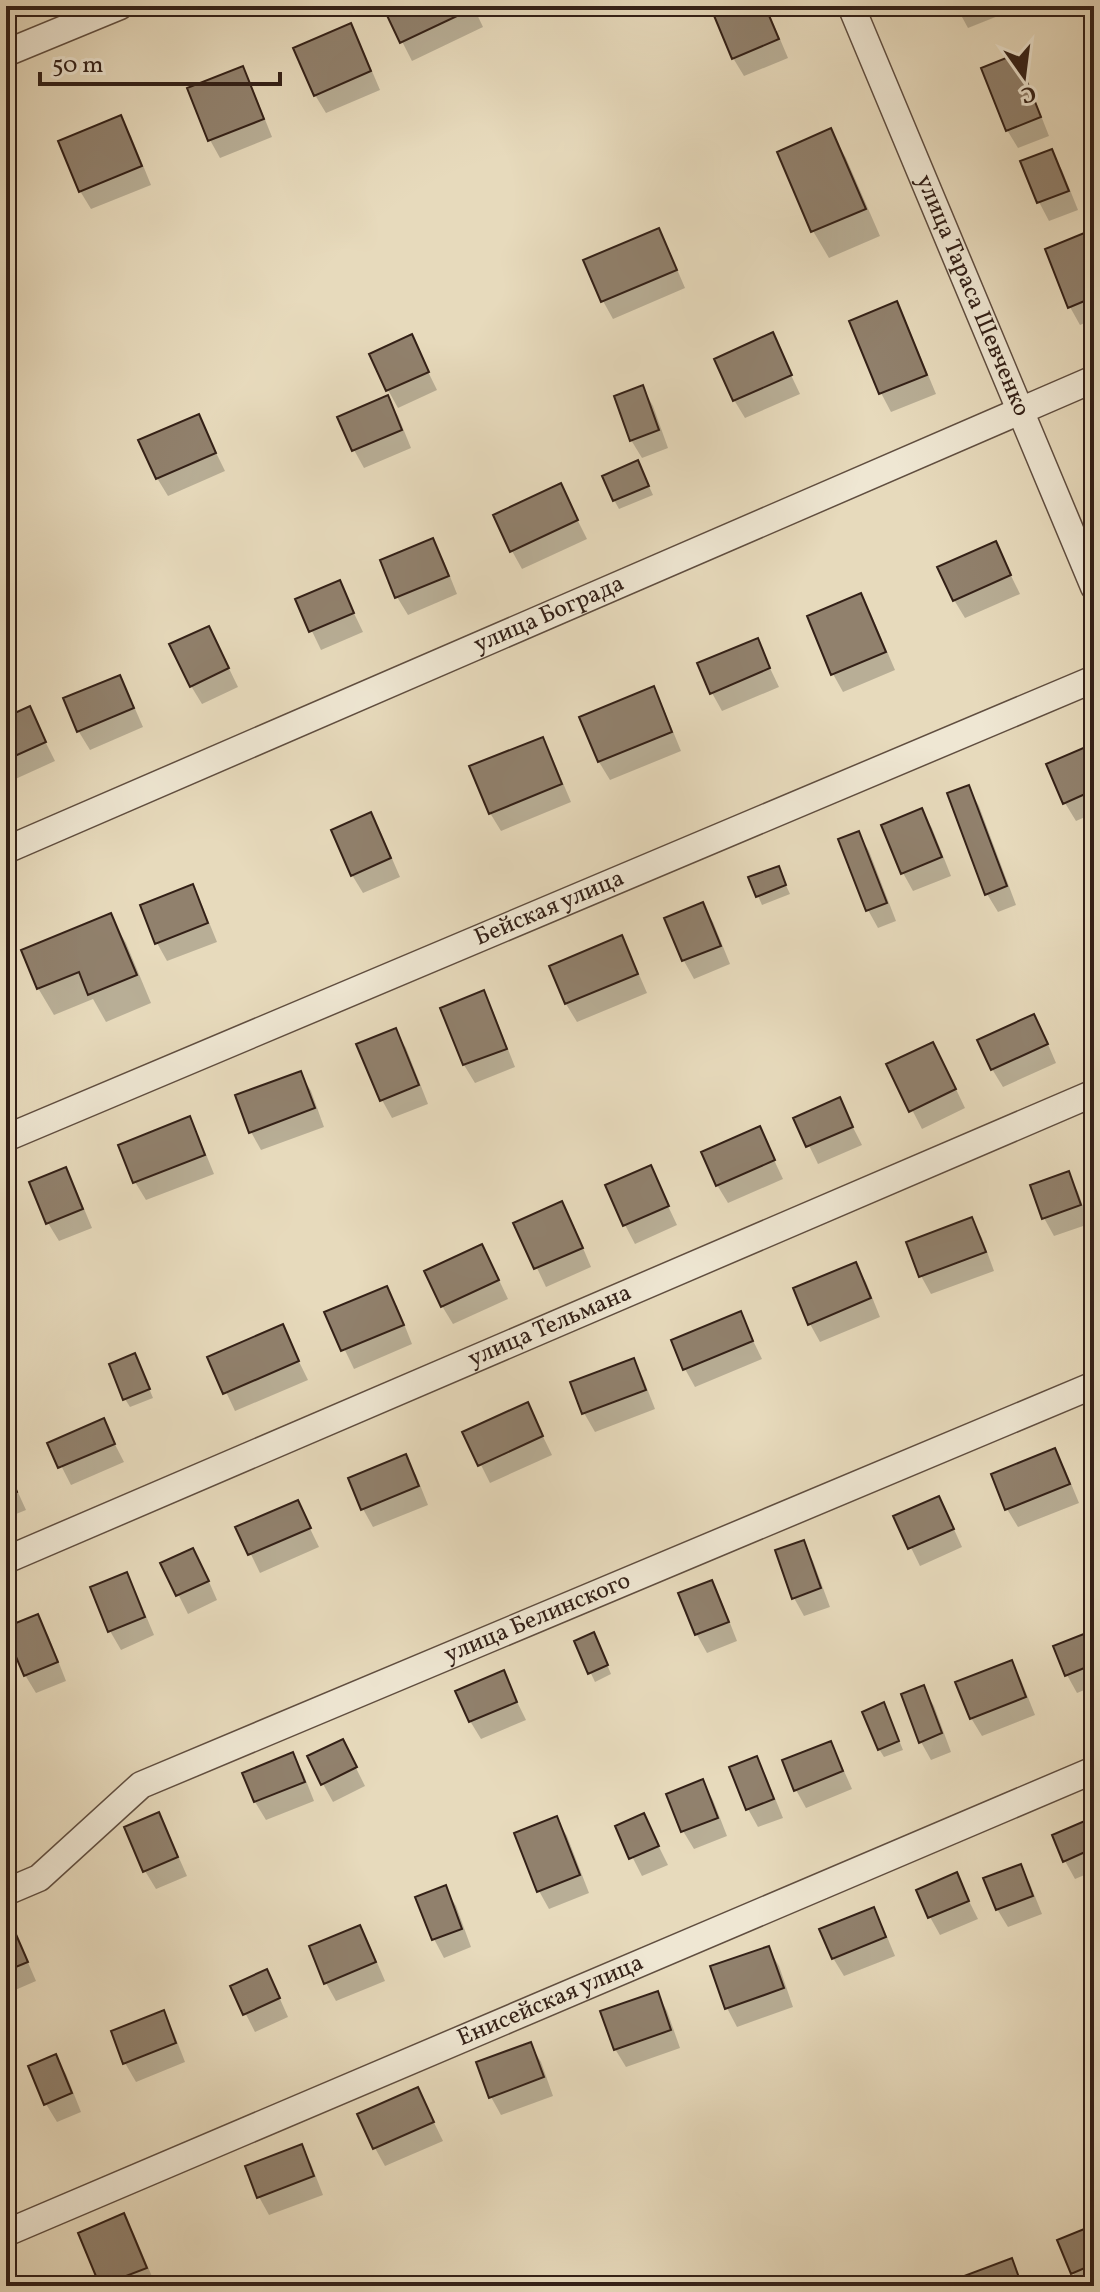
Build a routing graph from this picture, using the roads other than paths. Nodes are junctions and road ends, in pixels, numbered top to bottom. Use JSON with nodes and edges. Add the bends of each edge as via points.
{"nodes":[{"id":1,"x":120,"y":6,"type":"edge"},
{"id":2,"x":851,"y":6,"type":"edge"},
{"id":3,"x":6,"y":53,"type":"edge"},
{"id":4,"x":1094,"y":379,"type":"edge"},
{"id":5,"x":1021,"y":411,"type":"junction"},
{"id":6,"x":1094,"y":587,"type":"edge"},
{"id":7,"x":1094,"y":679,"type":"edge"},
{"id":8,"x":6,"y":850,"type":"edge"},
{"id":9,"x":1094,"y":1093,"type":"edge"},
{"id":10,"x":6,"y":1138,"type":"edge"},
{"id":11,"x":1094,"y":1385,"type":"edge"},
{"id":12,"x":6,"y":1560,"type":"edge"},
{"id":13,"x":1094,"y":1770,"type":"edge"},
{"id":14,"x":6,"y":1892,"type":"edge"},
{"id":15,"x":6,"y":2233,"type":"edge"}],
"edges":[{"from":1,"to":3,"type":"street"},
{"from":2,"to":5,"type":"street","name":"улица Тараса Шевченко"},
{"from":4,"to":5,"type":"street","name":"улица Бограда"},
{"from":5,"to":6,"type":"street","name":"улица Тараса Шевченко"},
{"from":5,"to":8,"type":"street","name":"улица Бограда"},
{"from":7,"to":10,"type":"street","name":"Бейская улица"},
{"from":9,"to":12,"type":"street","name":"улица Тельмана"},
{"from":11,"to":14,"type":"street","name":"улица Белинского","via":[[141,1785],[39,1878]]},
{"from":13,"to":15,"type":"street","name":"Енисейская улица"}]}
